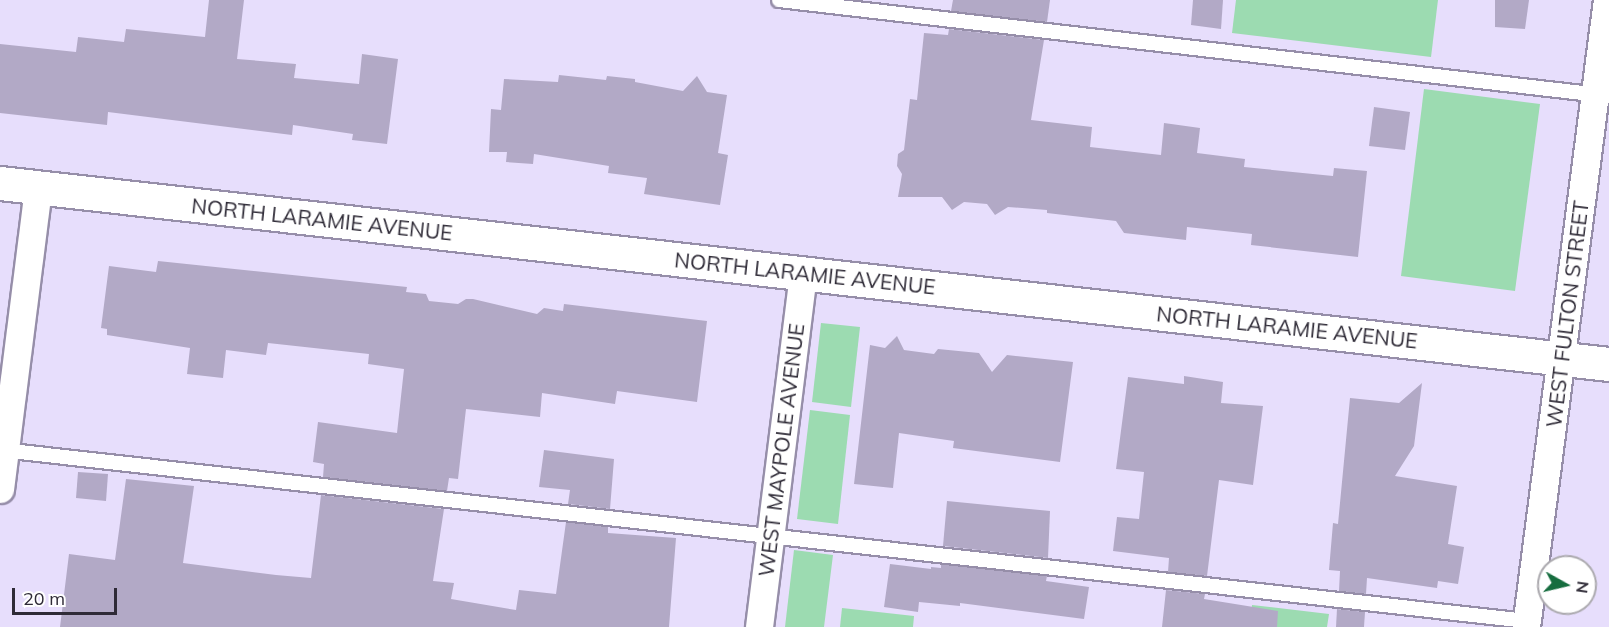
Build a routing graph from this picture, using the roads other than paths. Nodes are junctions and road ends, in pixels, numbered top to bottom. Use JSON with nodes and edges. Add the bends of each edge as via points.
{"nodes":[{"id":1,"x":779,"y":0,"type":"edge"},
{"id":2,"x":1607,"y":0,"type":"edge"},
{"id":3,"x":1602,"y":95,"type":"edge"},
{"id":4,"x":0,"y":183,"type":"edge"},
{"id":5,"x":38,"y":188,"type":"junction"},
{"id":6,"x":803,"y":273,"type":"junction"},
{"id":7,"x":1561,"y":358,"type":"junction"},
{"id":8,"x":1609,"y":364,"type":"edge"},
{"id":9,"x":2,"y":450,"type":"edge"},
{"id":10,"x":0,"y":489,"type":"edge"},
{"id":11,"x":770,"y":535,"type":"junction"},
{"id":12,"x":1527,"y":624,"type":"edge"},
{"id":13,"x":759,"y":627,"type":"edge"}],
"edges":[{"from":1,"to":3,"type":"lane"},
{"from":2,"to":3,"type":"street","name":"WEST FULTON STREET"},
{"from":3,"to":7,"type":"street","name":"WEST FULTON STREET"},
{"from":4,"to":5,"type":"street","name":"NORTH LARAMIE AVENUE"},
{"from":5,"to":6,"type":"street","name":"NORTH LARAMIE AVENUE"},
{"from":5,"to":9,"type":"street"},
{"from":6,"to":7,"type":"street","name":"NORTH LARAMIE AVENUE"},
{"from":6,"to":11,"type":"street","name":"WEST MAYPOLE AVENUE"},
{"from":7,"to":8,"type":"street","name":"NORTH LARAMIE AVENUE"},
{"from":7,"to":12,"type":"street","name":"WEST FULTON STREET"},
{"from":9,"to":10,"type":"street"},
{"from":9,"to":11,"type":"lane"},
{"from":11,"to":12,"type":"lane"},
{"from":11,"to":13,"type":"street","name":"WEST MAYPOLE AVENUE"}]}
